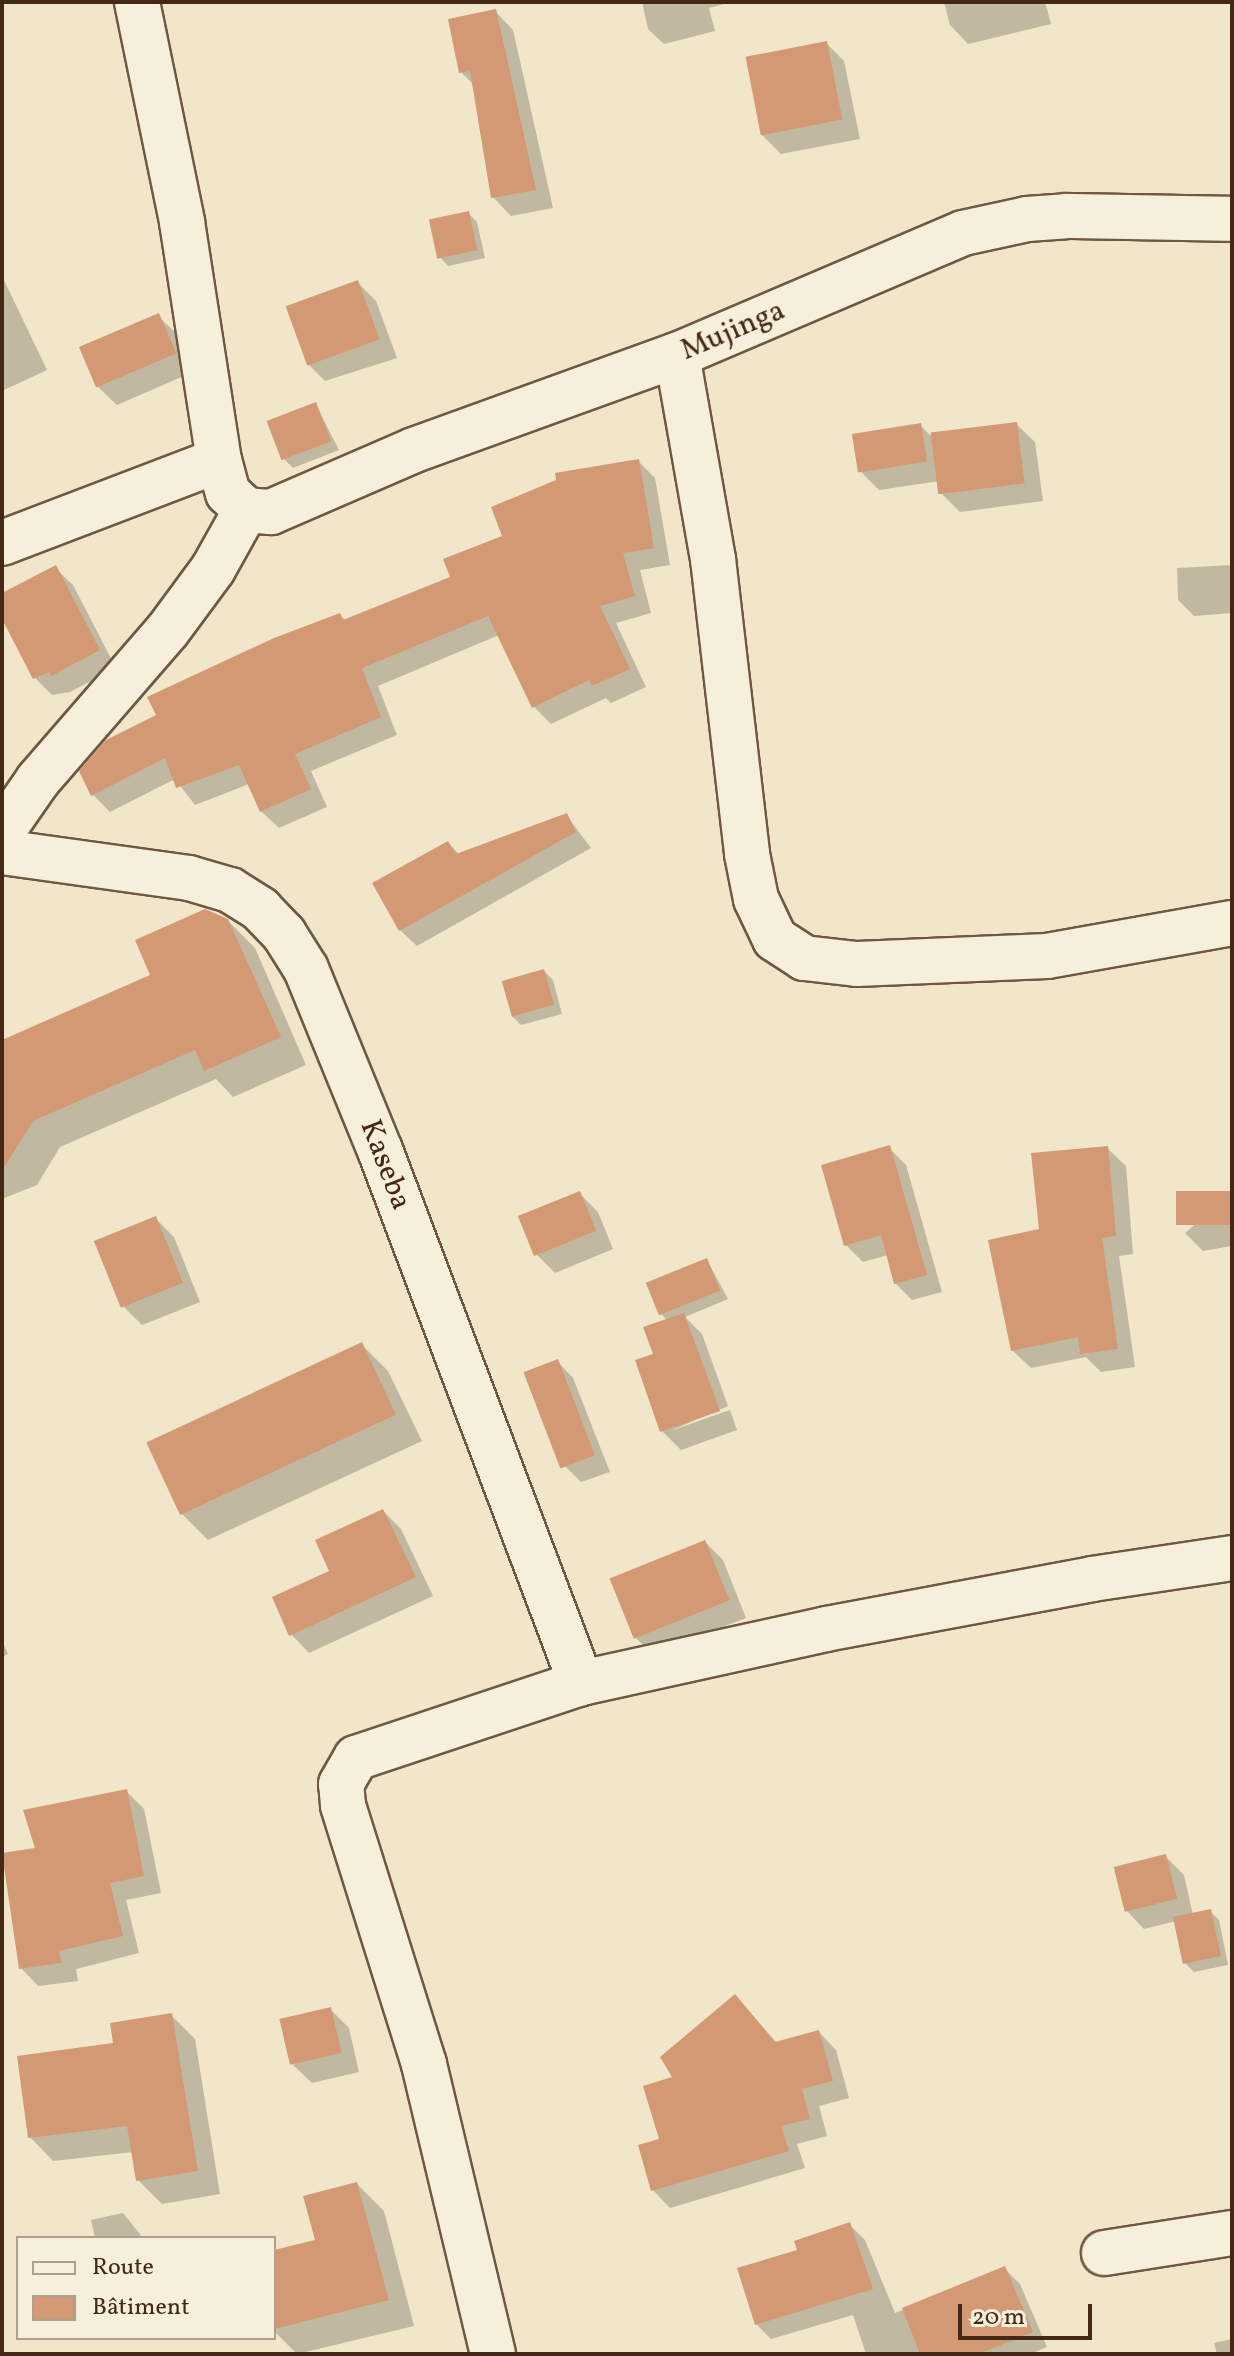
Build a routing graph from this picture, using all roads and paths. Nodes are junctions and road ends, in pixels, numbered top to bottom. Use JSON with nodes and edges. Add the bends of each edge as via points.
{"nodes":[{"id":1,"x":137,"y":2,"type":"edge"},
{"id":2,"x":1232,"y":219,"type":"edge"},
{"id":3,"x":677,"y":355,"type":"junction"},
{"id":4,"x":219,"y":460,"type":"junction"},
{"id":5,"x":246,"y":510,"type":"junction"},
{"id":6,"x":2,"y":543,"type":"edge"},
{"id":7,"x":2,"y":832,"type":"edge"},
{"id":8,"x":2,"y":852,"type":"edge"},
{"id":9,"x":1232,"y":923,"type":"edge"},
{"id":10,"x":1232,"y":1558,"type":"edge"},
{"id":11,"x":581,"y":1683,"type":"junction"},
{"id":12,"x":1232,"y":2233,"type":"edge"},
{"id":13,"x":1104,"y":2253,"type":"dead end"},
{"id":14,"x":493,"y":2354,"type":"edge"}],
"edges":[{"from":1,"to":4,"type":"street","via":[[182,222]]},
{"from":2,"to":3,"type":"street","name":"Mujinga","via":[[1066,216],[998,224],[963,233]]},
{"from":3,"to":5,"type":"street","name":"Mujinga","via":[[414,450],[271,512]]},
{"from":3,"to":9,"type":"street","via":[[713,559],[747,854],[756,899],[775,939],[804,958],[857,964],[1047,956]]},
{"from":4,"to":5,"type":"street","via":[[228,493]]},
{"from":4,"to":6,"type":"street"},
{"from":5,"to":7,"type":"street","via":[[213,569],[168,630],[38,780]]},
{"from":8,"to":11,"type":"street","name":"Kaseba","via":[[189,878],[230,890],[260,909],[284,934],[306,969],[380,1150]]},
{"from":10,"to":11,"type":"street","via":[[826,1629]]},
{"from":11,"to":14,"type":"street","via":[[356,1758],[341,1784],[343,1805],[424,2064]]},
{"from":12,"to":13,"type":"street"}]}
